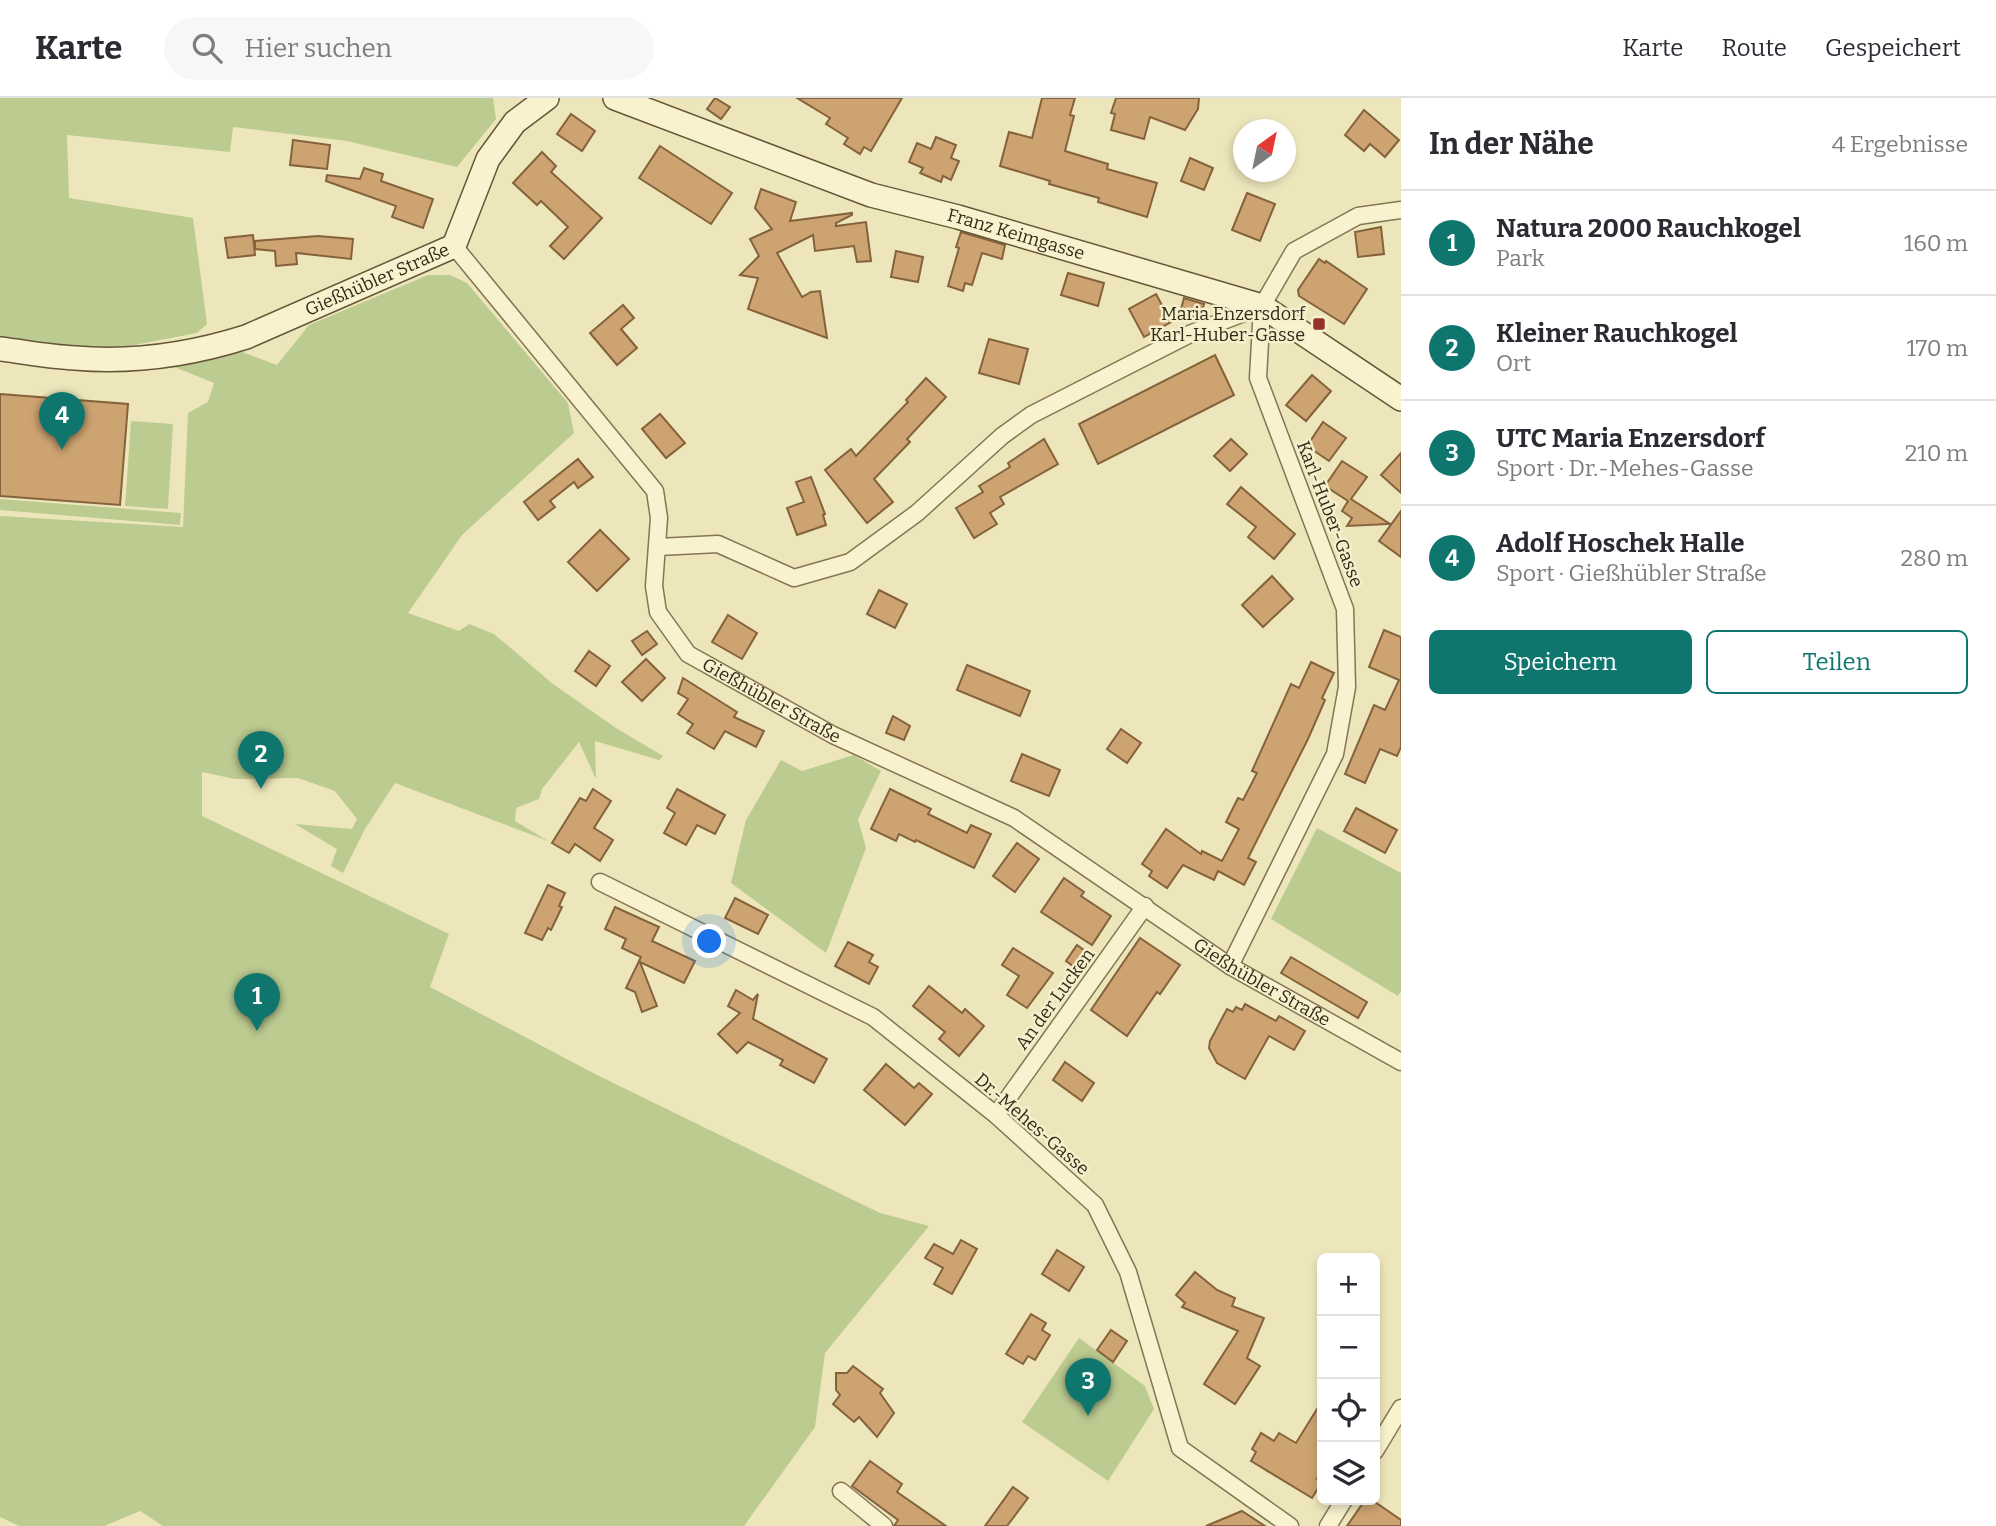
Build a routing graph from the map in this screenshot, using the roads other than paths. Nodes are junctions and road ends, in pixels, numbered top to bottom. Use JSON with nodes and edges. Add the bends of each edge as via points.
{"nodes":[{"id":1,"x":547,"y":98,"type":"edge"},
{"id":2,"x":615,"y":98,"type":"edge"},
{"id":3,"x":1401,"y":210,"type":"edge"},
{"id":4,"x":454,"y":246,"type":"junction"},
{"id":5,"x":1262,"y":306,"type":"junction"},
{"id":6,"x":0,"y":349,"type":"edge"},
{"id":7,"x":1401,"y":398,"type":"edge"},
{"id":8,"x":658,"y":547,"type":"junction"},
{"id":9,"x":600,"y":882,"type":"dead end"},
{"id":10,"x":1145,"y":906,"type":"junction"},
{"id":11,"x":1230,"y":966,"type":"junction"},
{"id":12,"x":1401,"y":1062,"type":"edge"},
{"id":13,"x":996,"y":1115,"type":"junction"},
{"id":14,"x":1401,"y":1408,"type":"edge"},
{"id":15,"x":1380,"y":1443,"type":"edge"},
{"id":16,"x":841,"y":1492,"type":"dead end"},
{"id":17,"x":1342,"y":1505,"type":"edge"},
{"id":18,"x":884,"y":1526,"type":"edge"},
{"id":19,"x":1290,"y":1526,"type":"edge"},
{"id":20,"x":1328,"y":1526,"type":"edge"}],
"edges":[{"from":1,"to":4,"type":"main road","via":[[515,122],[488,159]]},
{"from":2,"to":5,"type":"main road","name":"Franz Keimgasse","via":[[872,195]]},
{"from":3,"to":5,"type":"street","via":[[1358,216],[1294,251]]},
{"from":4,"to":6,"type":"main road","name":"Gießhübler Straße","via":[[217,346],[108,359]]},
{"from":4,"to":8,"type":"street","name":"Gießhübler Straße","via":[[655,491],[660,518]]},
{"from":5,"to":7,"type":"main road","name":"Franz Keimgasse"},
{"from":5,"to":8,"type":"street","via":[[1192,333],[1031,415],[917,513],[850,562],[794,578],[718,544]]},
{"from":5,"to":11,"type":"street","name":"Karl-Huber-Gasse","via":[[1258,378],[1345,609],[1347,687],[1335,754]]},
{"from":8,"to":10,"type":"street","name":"Gießhübler Straße","via":[[654,586],[658,612],[688,654],[833,735],[1014,818]]},
{"from":9,"to":13,"type":"street","name":"Dr.-Mehes-Gasse","via":[[873,1017]]},
{"from":10,"to":11,"type":"street","name":"Gießhübler Straße"},
{"from":10,"to":13,"type":"street","name":"An der Lucken"},
{"from":11,"to":12,"type":"street","name":"Gießhübler Straße"},
{"from":13,"to":19,"type":"street","name":"Dr.-Mehes-Gasse","via":[[1095,1205],[1128,1272],[1180,1448]]},
{"from":14,"to":15,"type":"street"},
{"from":16,"to":18,"type":"street"},
{"from":17,"to":20,"type":"street"}]}
